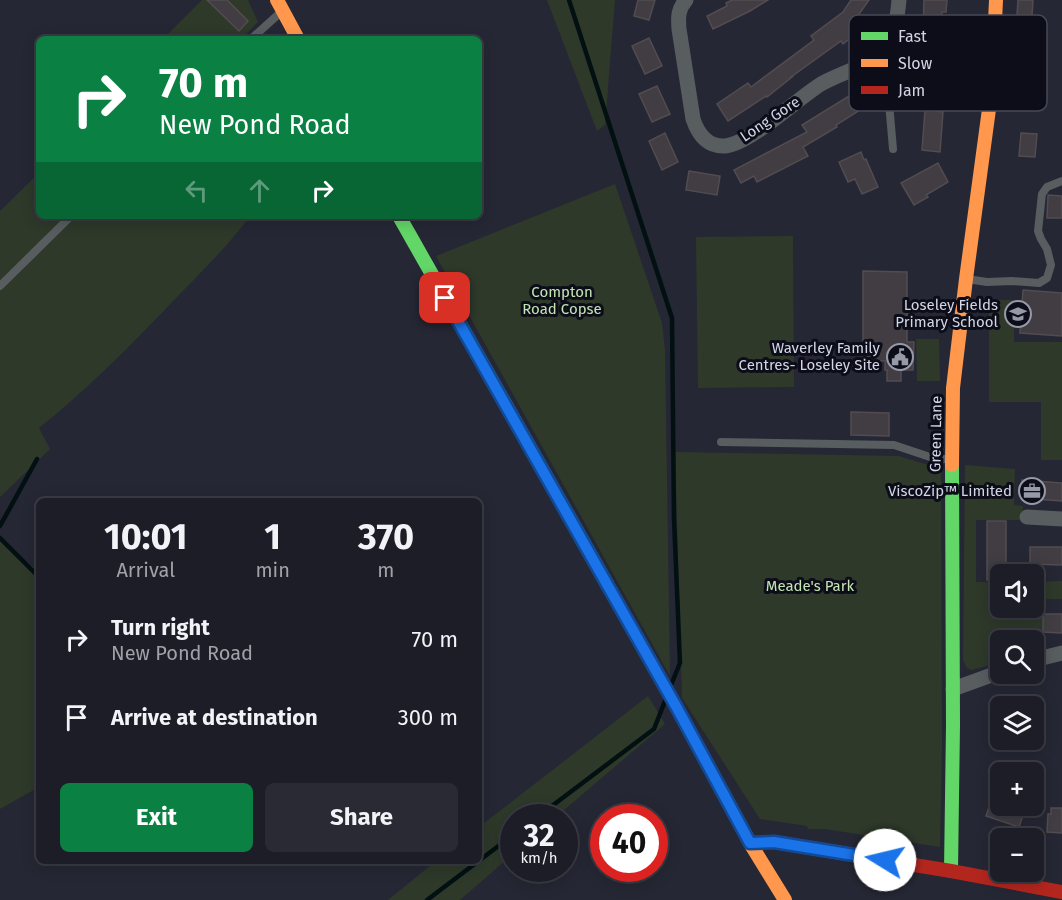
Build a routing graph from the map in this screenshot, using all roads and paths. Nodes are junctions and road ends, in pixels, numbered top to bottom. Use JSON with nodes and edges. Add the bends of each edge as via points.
{"nodes":[{"id":1,"x":686,"y":0,"type":"edge"},
{"id":2,"x":899,"y":0,"type":"edge"},
{"id":3,"x":996,"y":0,"type":"edge"},
{"id":4,"x":279,"y":5,"type":"edge"},
{"id":5,"x":897,"y":15,"type":"edge"},
{"id":6,"x":995,"y":15,"type":"edge"},
{"id":7,"x":253,"y":36,"type":"edge"},
{"id":8,"x":296,"y":36,"type":"edge"},
{"id":9,"x":849,"y":70,"type":"edge"},
{"id":10,"x":890,"y":111,"type":"edge"},
{"id":11,"x":989,"y":111,"type":"edge"},
{"id":12,"x":893,"y":149,"type":"dead end"},
{"id":13,"x":1062,"y":181,"type":"edge"},
{"id":14,"x":68,"y":219,"type":"edge"},
{"id":15,"x":401,"y":219,"type":"edge"},
{"id":16,"x":966,"y":279,"type":"junction"},
{"id":17,"x":0,"y":286,"type":"edge"},
{"id":18,"x":721,"y":442,"type":"dead end"},
{"id":19,"x":952,"y":459,"type":"junction"},
{"id":20,"x":1027,"y":517,"type":"dead end"},
{"id":21,"x":1062,"y":519,"type":"edge"},
{"id":22,"x":1062,"y":653,"type":"edge"},
{"id":23,"x":1044,"y":658,"type":"edge"},
{"id":24,"x":990,"y":676,"type":"edge"},
{"id":25,"x":953,"y":689,"type":"junction"},
{"id":26,"x":750,"y":843,"type":"junction"},
{"id":27,"x":951,"y":871,"type":"junction"},
{"id":28,"x":1062,"y":892,"type":"edge"},
{"id":29,"x":785,"y":900,"type":"edge"}],
"edges":[{"from":1,"to":9,"type":"street","name":"Long Gore","via":[[678,16],[693,119],[705,140],[717,146],[746,139],[818,86]]},
{"from":2,"to":5,"type":"street","name":"Long Gore"},
{"from":3,"to":6,"type":"street","name":"Green Lane"},
{"from":4,"to":7,"type":"lane"},
{"from":4,"to":8,"type":"street"},
{"from":10,"to":12,"type":"lane"},
{"from":11,"to":16,"type":"street","name":"Green Lane"},
{"from":13,"to":16,"type":"lane","via":[[1047,187],[1042,194],[1038,231],[1051,265],[1047,278],[1039,283]]},
{"from":14,"to":17,"type":"lane"},
{"from":15,"to":26,"type":"street"},
{"from":16,"to":19,"type":"street","name":"Green Lane","via":[[953,388]]},
{"from":18,"to":19,"type":"lane","via":[[894,445],[936,459]]},
{"from":19,"to":25,"type":"street","name":"Green Lane"},
{"from":20,"to":21,"type":"street"},
{"from":22,"to":23,"type":"street"},
{"from":24,"to":25,"type":"street"},
{"from":25,"to":27,"type":"street","name":"Green Lane"},
{"from":26,"to":27,"type":"street","via":[[774,842]]},
{"from":26,"to":29,"type":"street"},
{"from":27,"to":28,"type":"street"}]}
